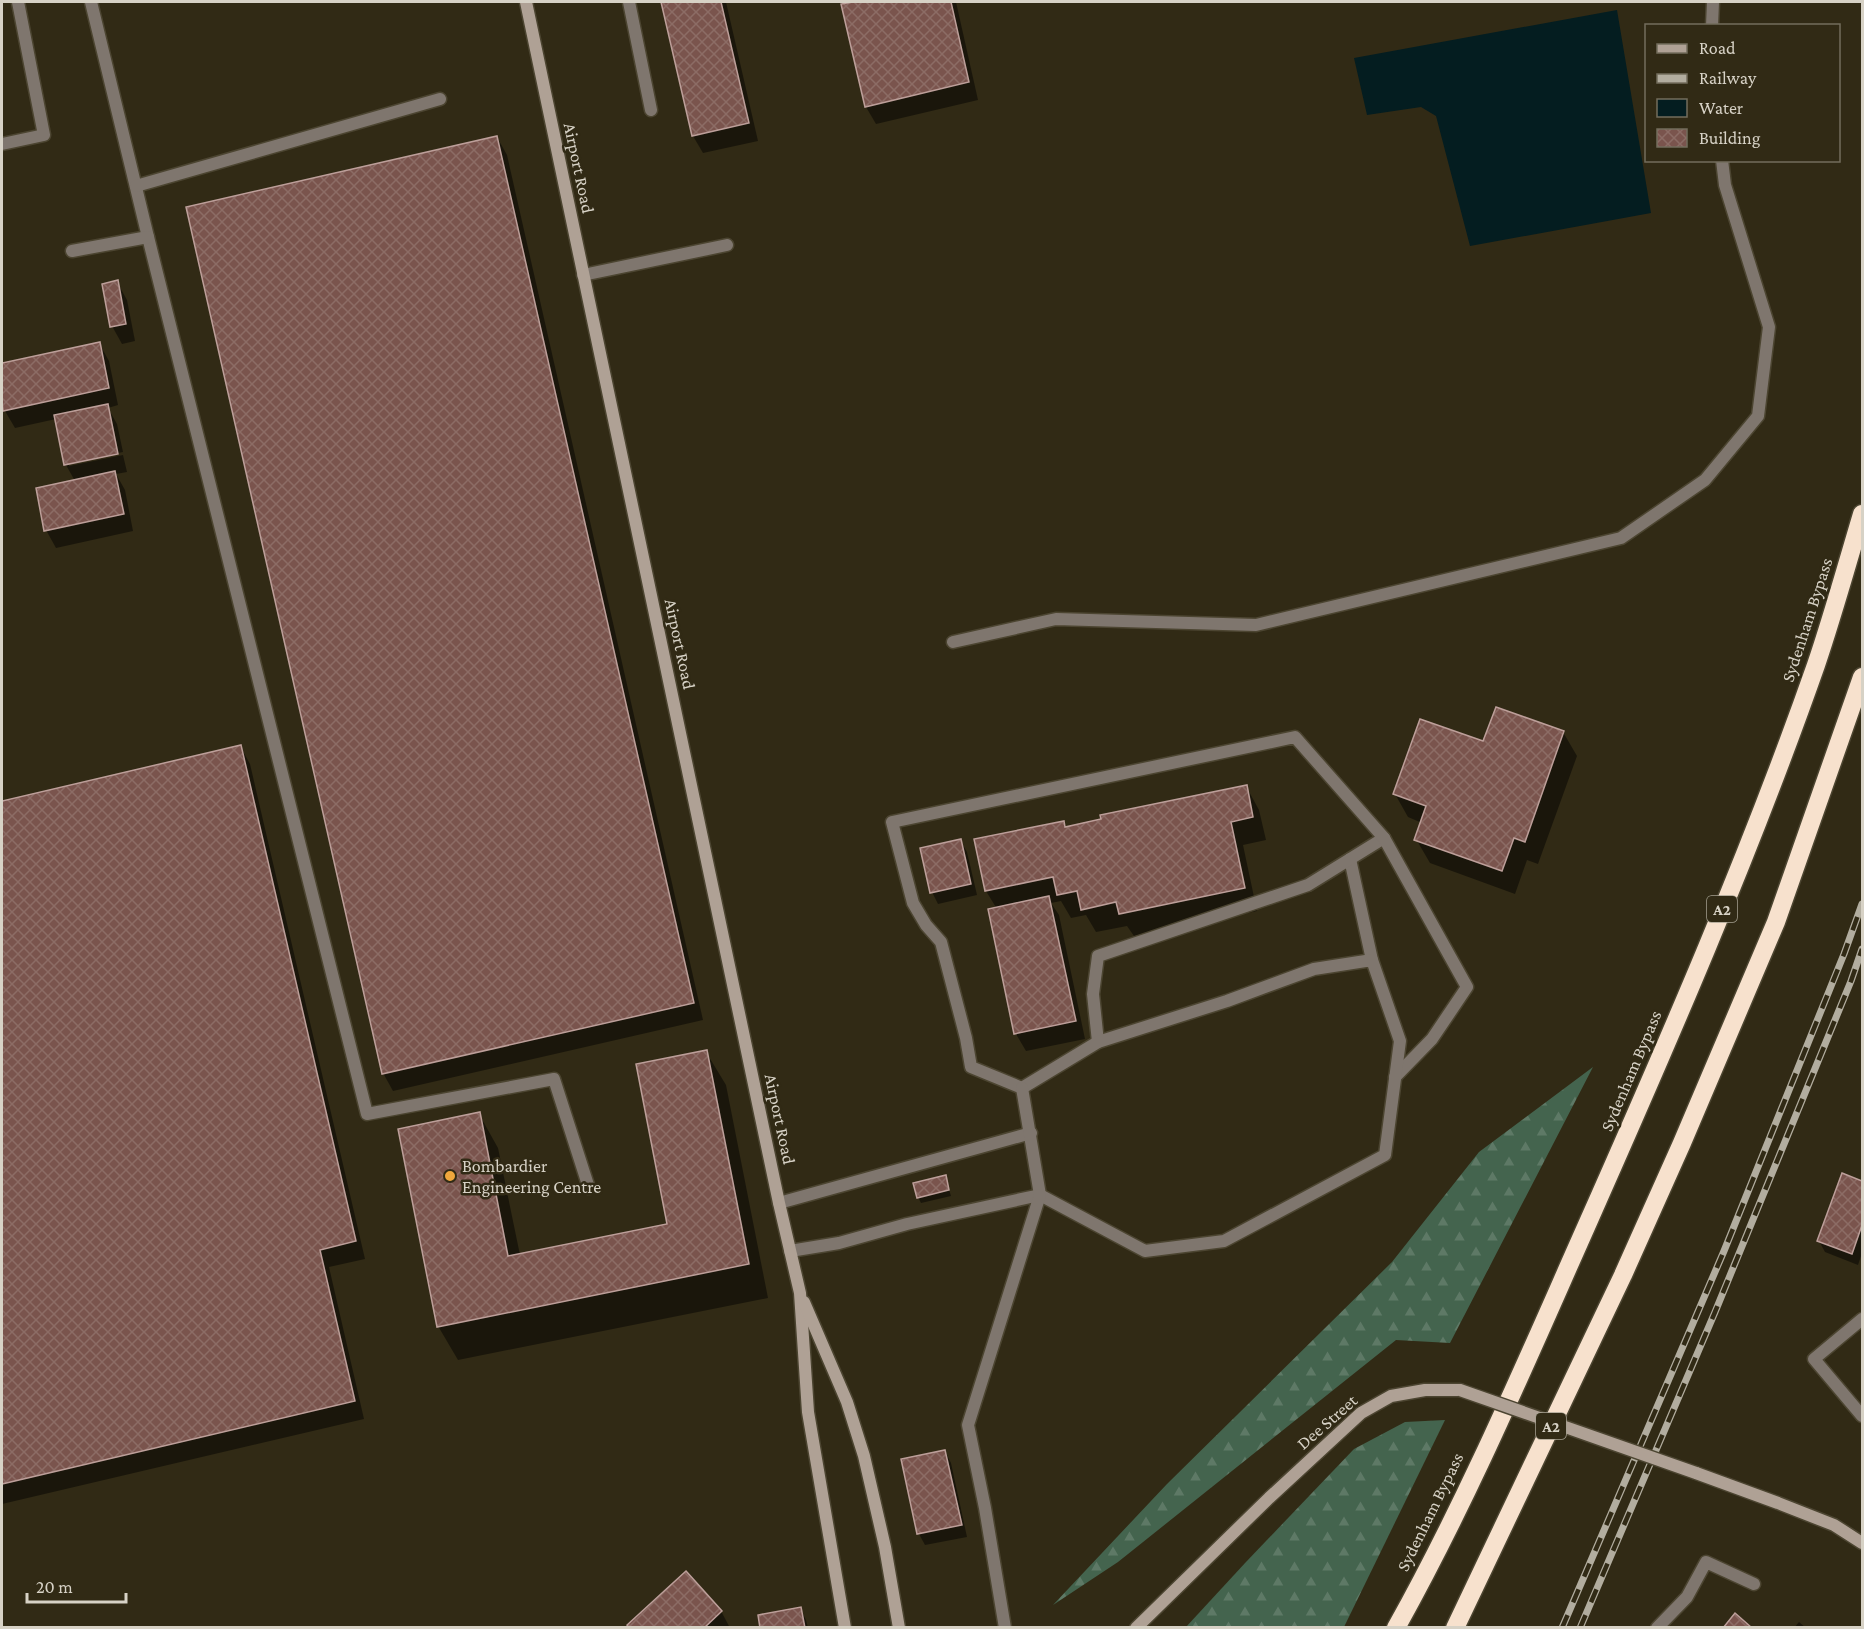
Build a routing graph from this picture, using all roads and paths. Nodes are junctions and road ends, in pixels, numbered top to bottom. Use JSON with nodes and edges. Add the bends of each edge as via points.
{"nodes":[{"id":1,"x":18,"y":2,"type":"edge"},
{"id":2,"x":91,"y":2,"type":"edge"},
{"id":3,"x":526,"y":2,"type":"edge"},
{"id":4,"x":629,"y":2,"type":"edge"},
{"id":5,"x":1713,"y":2,"type":"edge"},
{"id":6,"x":1712,"y":24,"type":"edge"},
{"id":7,"x":440,"y":99,"type":"dead end"},
{"id":8,"x":651,"y":110,"type":"dead end"},
{"id":9,"x":2,"y":144,"type":"edge"},
{"id":10,"x":1722,"y":162,"type":"edge"},
{"id":11,"x":136,"y":186,"type":"junction"},
{"id":12,"x":148,"y":237,"type":"junction"},
{"id":13,"x":727,"y":245,"type":"dead end"},
{"id":14,"x":72,"y":251,"type":"dead end"},
{"id":15,"x":584,"y":275,"type":"junction"},
{"id":16,"x":1863,"y":514,"type":"edge"},
{"id":17,"x":953,"y":642,"type":"dead end"},
{"id":18,"x":1863,"y":678,"type":"edge"},
{"id":19,"x":1384,"y":838,"type":"junction"},
{"id":20,"x":1350,"y":859,"type":"junction"},
{"id":21,"x":1372,"y":960,"type":"junction"},
{"id":22,"x":1098,"y":1042,"type":"junction"},
{"id":23,"x":1395,"y":1077,"type":"junction"},
{"id":24,"x":1022,"y":1088,"type":"junction"},
{"id":25,"x":1030,"y":1133,"type":"junction"},
{"id":26,"x":589,"y":1188,"type":"dead end"},
{"id":27,"x":1040,"y":1195,"type":"junction"},
{"id":28,"x":779,"y":1203,"type":"junction"},
{"id":29,"x":790,"y":1251,"type":"junction"},
{"id":30,"x":800,"y":1293,"type":"junction"},
{"id":31,"x":1863,"y":1319,"type":"edge"},
{"id":32,"x":1863,"y":1416,"type":"edge"},
{"id":33,"x":1863,"y":1543,"type":"edge"},
{"id":34,"x":1754,"y":1584,"type":"dead end"},
{"id":35,"x":845,"y":1628,"type":"edge"},
{"id":36,"x":899,"y":1628,"type":"edge"},
{"id":37,"x":1005,"y":1628,"type":"edge"},
{"id":38,"x":1137,"y":1628,"type":"edge"},
{"id":39,"x":1396,"y":1628,"type":"edge"},
{"id":40,"x":1455,"y":1628,"type":"edge"},
{"id":41,"x":1657,"y":1628,"type":"edge"}],
"edges":[{"from":1,"to":9,"type":"street","via":[[44,135]]},
{"from":2,"to":11,"type":"street"},
{"from":3,"to":15,"type":"street","name":"Airport Road"},
{"from":4,"to":8,"type":"street"},
{"from":5,"to":6,"type":"street"},
{"from":7,"to":11,"type":"street"},
{"from":10,"to":17,"type":"street","via":[[1725,185],[1769,327],[1758,416],[1705,480],[1621,538],[1256,625],[1056,619]]},
{"from":11,"to":12,"type":"street"},
{"from":12,"to":14,"type":"street"},
{"from":12,"to":26,"type":"street","via":[[367,1114],[554,1079]]},
{"from":13,"to":15,"type":"street"},
{"from":15,"to":28,"type":"street","name":"Airport Road"},
{"from":16,"to":39,"type":"highway","name":"Sydenham Bypass","number":"A2","via":[[1816,663],[1742,862],[1519,1377]]},
{"from":18,"to":40,"type":"highway","number":"A2","via":[[1776,922],[1682,1143]]},
{"from":19,"to":20,"type":"street"},
{"from":19,"to":23,"type":"street","via":[[1467,987],[1432,1039]]},
{"from":19,"to":24,"type":"street","via":[[1295,737],[892,822],[913,903],[940,942],[972,1068]]},
{"from":20,"to":21,"type":"street"},
{"from":20,"to":22,"type":"street","via":[[1308,885],[1098,956],[1093,994]]},
{"from":21,"to":22,"type":"street","via":[[1314,969]]},
{"from":21,"to":23,"type":"street","via":[[1400,1041]]},
{"from":22,"to":24,"type":"street"},
{"from":23,"to":27,"type":"street","via":[[1384,1155],[1224,1241],[1145,1251]]},
{"from":24,"to":25,"type":"street"},
{"from":25,"to":27,"type":"street"},
{"from":25,"to":28,"type":"street"},
{"from":27,"to":29,"type":"street"},
{"from":27,"to":37,"type":"street","via":[[968,1425]]},
{"from":28,"to":29,"type":"street","name":"Airport Road"},
{"from":29,"to":30,"type":"street","name":"Airport Road"},
{"from":30,"to":35,"type":"street","name":"Airport Road","via":[[808,1412]]},
{"from":30,"to":36,"type":"street","name":"Airport Road","via":[[847,1402],[864,1456]]},
{"from":31,"to":32,"type":"street","via":[[1814,1359]]},
{"from":33,"to":38,"type":"street","name":"Dee Street","bridge":true,"via":[[1824,1521],[1460,1390],[1425,1389],[1391,1396],[1361,1413]]},
{"from":34,"to":41,"type":"street","via":[[1706,1562],[1687,1597]]}]}
